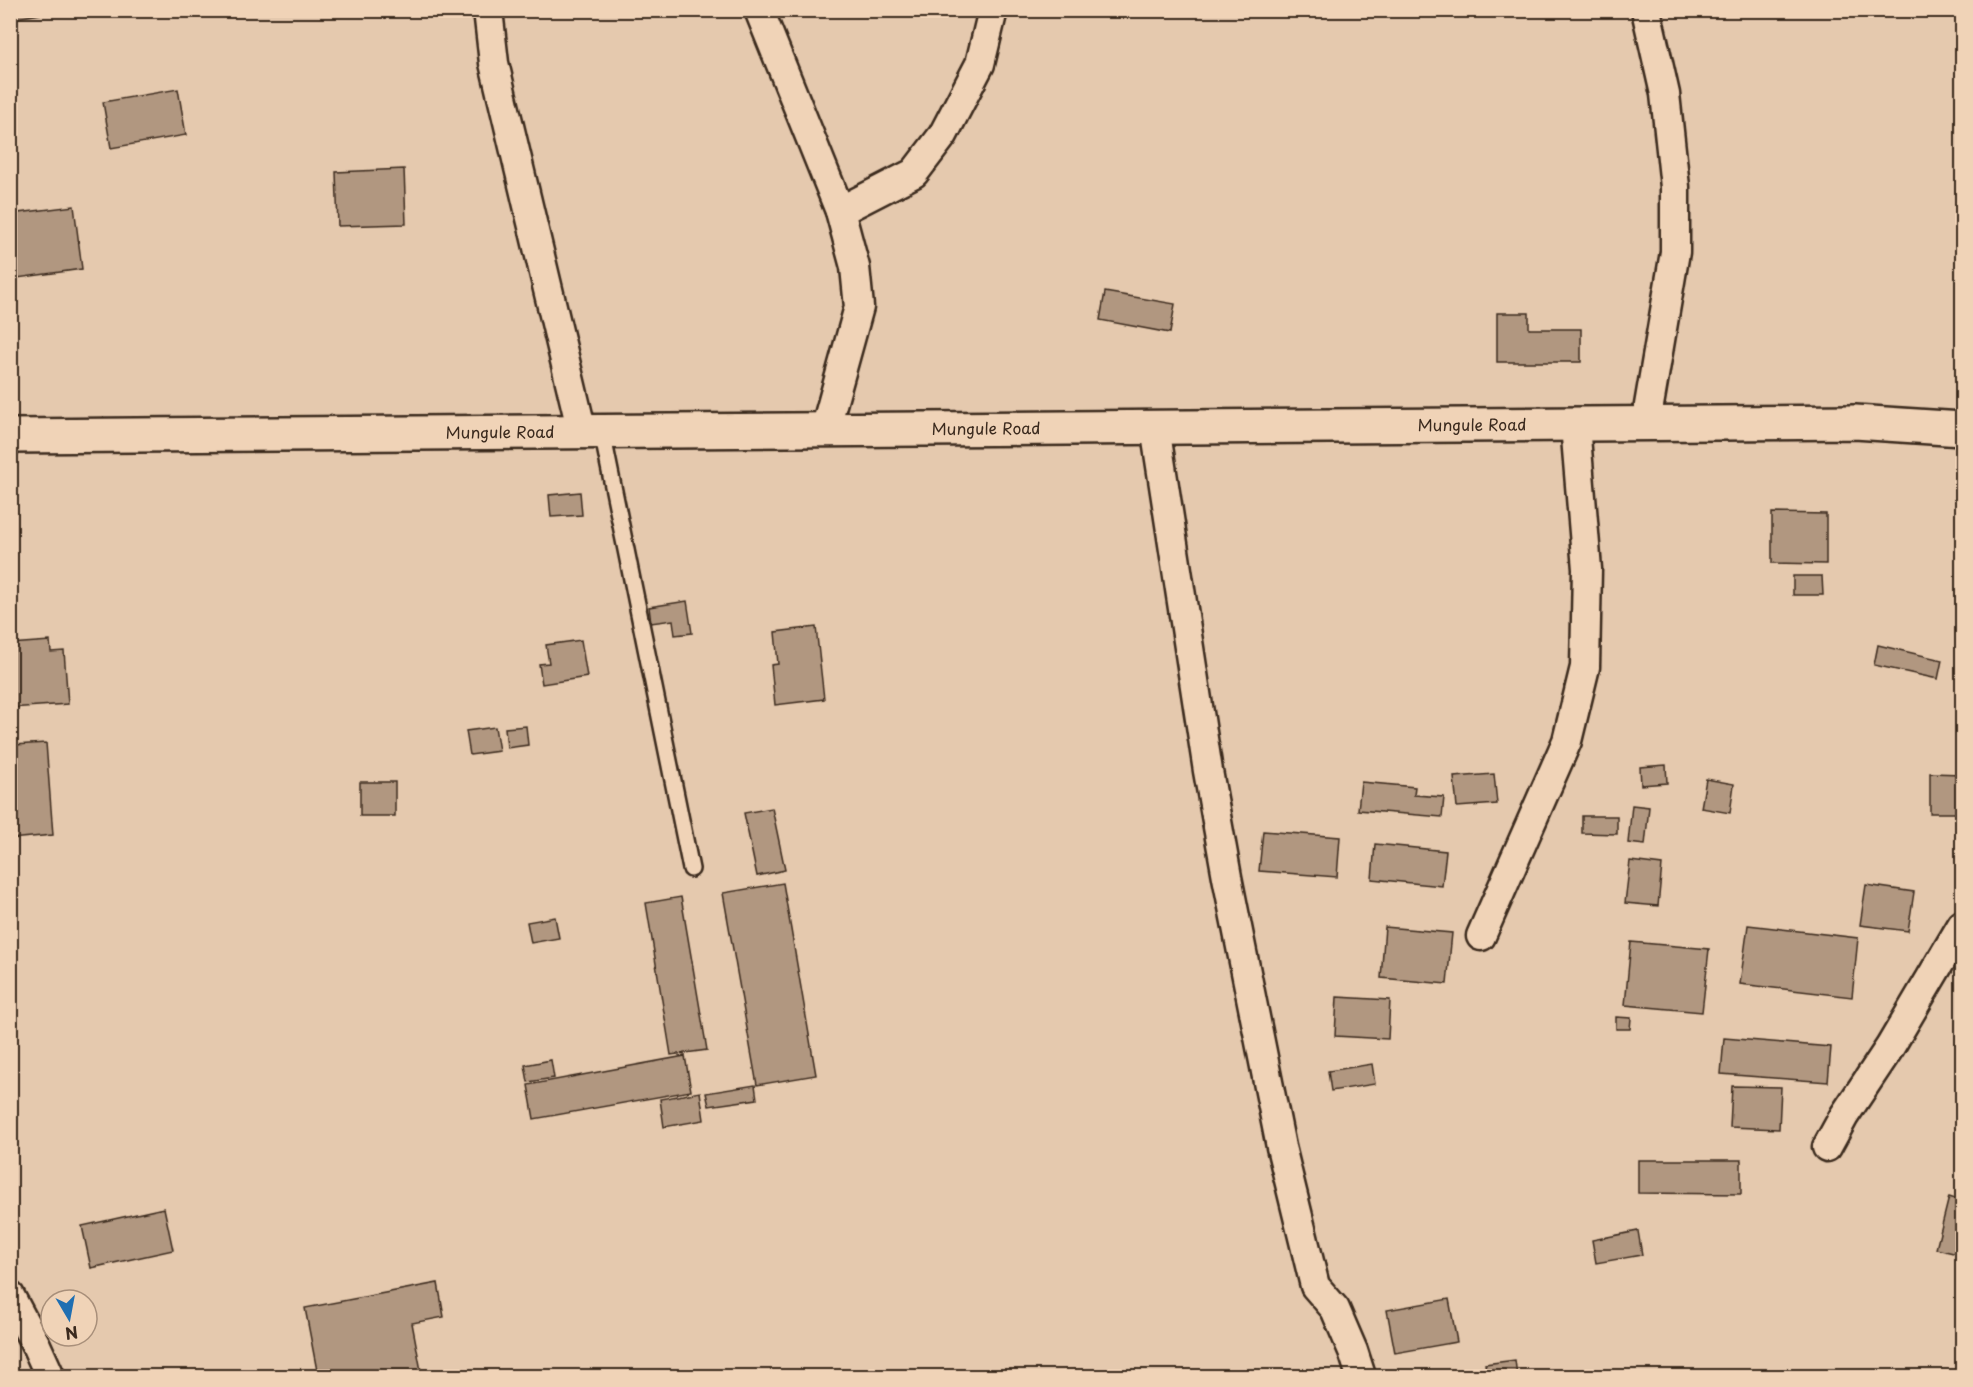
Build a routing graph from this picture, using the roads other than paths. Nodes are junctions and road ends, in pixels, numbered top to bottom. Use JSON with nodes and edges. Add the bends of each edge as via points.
{"nodes":[{"id":1,"x":488,"y":10,"type":"edge"},
{"id":2,"x":759,"y":10,"type":"edge"},
{"id":3,"x":993,"y":10,"type":"edge"},
{"id":4,"x":1646,"y":10,"type":"edge"},
{"id":5,"x":840,"y":212,"type":"junction"},
{"id":6,"x":1646,"y":423,"type":"junction"},
{"id":7,"x":1575,"y":425,"type":"junction"},
{"id":8,"x":1155,"y":427,"type":"junction"},
{"id":9,"x":1962,"y":429,"type":"edge"},
{"id":10,"x":825,"y":430,"type":"junction"},
{"id":11,"x":592,"y":432,"type":"junction"},
{"id":12,"x":10,"y":436,"type":"edge"},
{"id":13,"x":692,"y":869,"type":"dead end"},
{"id":14,"x":1962,"y":925,"type":"edge"},
{"id":15,"x":1481,"y":936,"type":"dead end"},
{"id":16,"x":1827,"y":1147,"type":"dead end"},
{"id":17,"x":10,"y":1296,"type":"edge"},
{"id":18,"x":50,"y":1377,"type":"edge"},
{"id":19,"x":1361,"y":1377,"type":"edge"}],
"edges":[{"from":1,"to":11,"type":"street","via":[[494,63]]},
{"from":2,"to":5,"type":"street"},
{"from":3,"to":5,"type":"street","via":[[980,64],[943,135],[914,173]]},
{"from":4,"to":6,"type":"street","via":[[1665,94],[1676,187],[1674,252]]},
{"from":5,"to":10,"type":"street","via":[[855,267],[859,307]]},
{"from":6,"to":7,"type":"street","name":"Mungule Road"},
{"from":6,"to":9,"type":"street","name":"Mungule Road","via":[[1855,422]]},
{"from":7,"to":8,"type":"street","name":"Mungule Road"},
{"from":7,"to":15,"type":"street","via":[[1587,569],[1584,667],[1566,741]]},
{"from":8,"to":10,"type":"street","name":"Mungule Road"},
{"from":8,"to":19,"type":"street","via":[[1208,771],[1281,1148],[1315,1286],[1335,1309]]},
{"from":10,"to":11,"type":"street","name":"Mungule Road"},
{"from":11,"to":12,"type":"street","name":"Mungule Road"},
{"from":11,"to":13,"type":"lane"},
{"from":14,"to":16,"type":"street"},
{"from":17,"to":18,"type":"street"}]}
